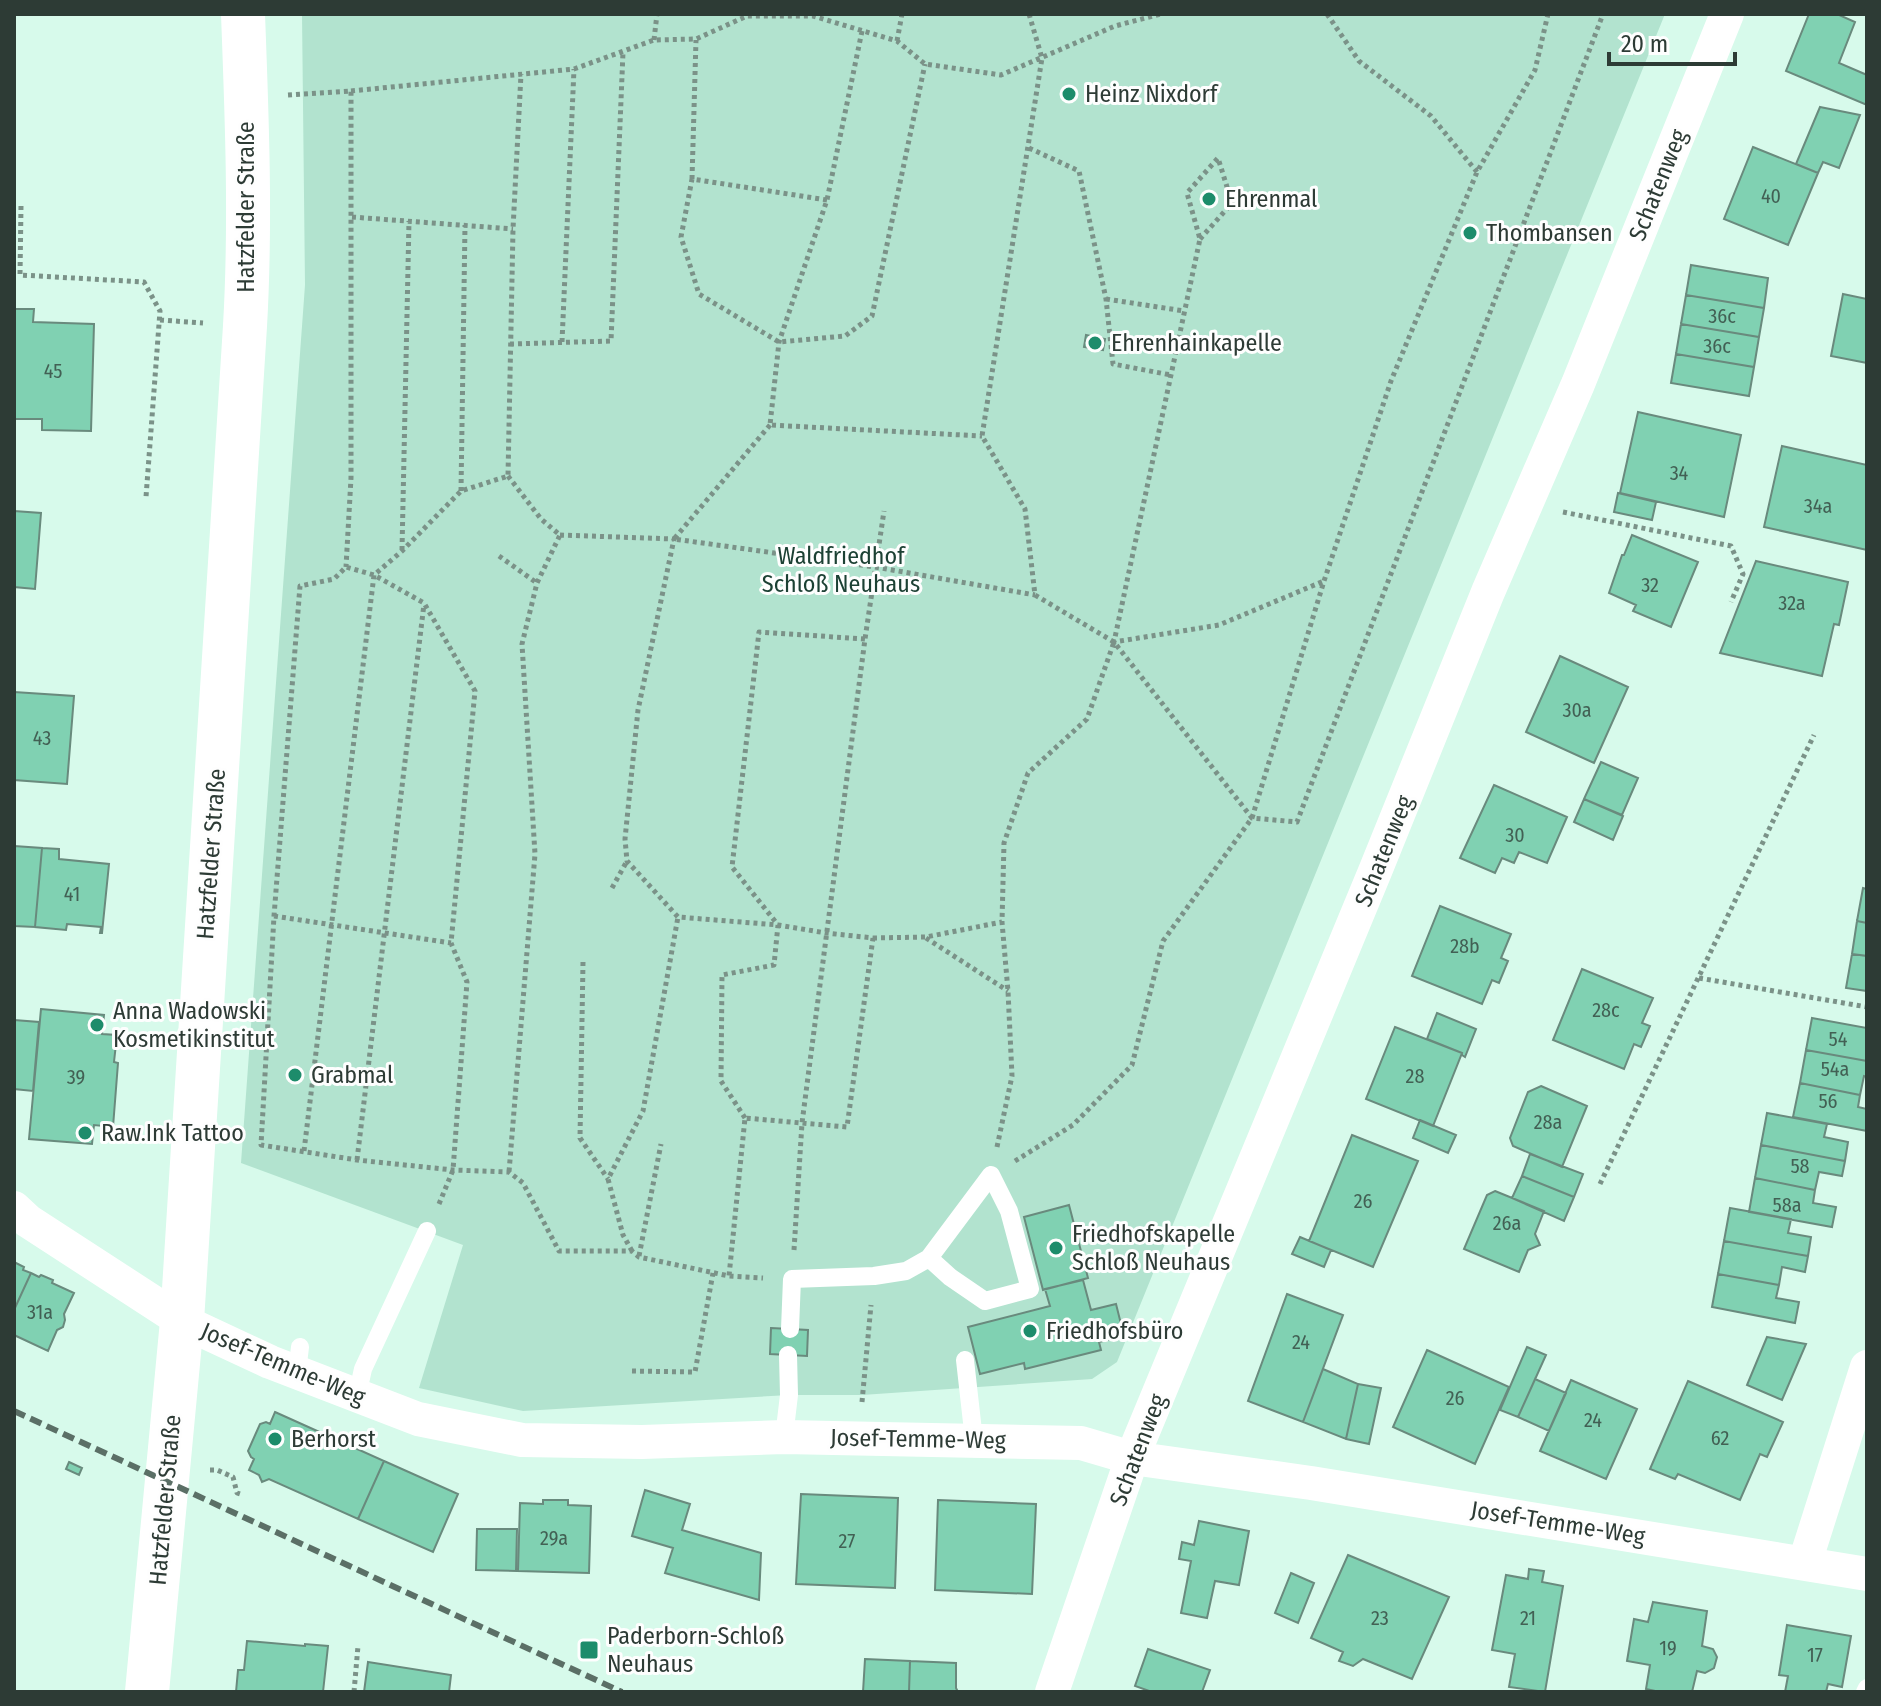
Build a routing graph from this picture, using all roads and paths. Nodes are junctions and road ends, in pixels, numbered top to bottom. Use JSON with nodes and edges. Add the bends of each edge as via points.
{"nodes":[{"id":1,"x":243,"y":14,"type":"edge"},
{"id":2,"x":657,"y":14,"type":"edge"},
{"id":3,"x":902,"y":14,"type":"edge"},
{"id":4,"x":1029,"y":14,"type":"edge"},
{"id":5,"x":1161,"y":14,"type":"edge"},
{"id":6,"x":1327,"y":14,"type":"edge"},
{"id":7,"x":1548,"y":14,"type":"edge"},
{"id":8,"x":1603,"y":14,"type":"edge"},
{"id":9,"x":1727,"y":14,"type":"edge"},
{"id":10,"x":862,"y":31,"type":"junction"},
{"id":11,"x":696,"y":39,"type":"junction"},
{"id":12,"x":654,"y":40,"type":"junction"},
{"id":13,"x":897,"y":41,"type":"junction"},
{"id":14,"x":623,"y":52,"type":"junction"},
{"id":15,"x":1042,"y":58,"type":"junction"},
{"id":16,"x":925,"y":64,"type":"junction"},
{"id":17,"x":574,"y":69,"type":"junction"},
{"id":18,"x":521,"y":74,"type":"junction"},
{"id":19,"x":351,"y":91,"type":"junction"},
{"id":20,"x":303,"y":95,"type":"dead end"},
{"id":21,"x":1029,"y":148,"type":"junction"},
{"id":22,"x":1477,"y":172,"type":"junction"},
{"id":23,"x":692,"y":179,"type":"junction"},
{"id":24,"x":827,"y":200,"type":"junction"},
{"id":25,"x":21,"y":206,"type":"dead end"},
{"id":26,"x":352,"y":217,"type":"junction"},
{"id":27,"x":409,"y":221,"type":"junction"},
{"id":28,"x":465,"y":225,"type":"junction"},
{"id":29,"x":513,"y":229,"type":"junction"},
{"id":30,"x":1200,"y":239,"type":"junction"},
{"id":31,"x":1106,"y":299,"type":"junction"},
{"id":32,"x":1184,"y":311,"type":"junction"},
{"id":33,"x":562,"y":342,"type":"junction"},
{"id":34,"x":779,"y":342,"type":"junction"},
{"id":35,"x":510,"y":344,"type":"junction"},
{"id":36,"x":1171,"y":375,"type":"junction"},
{"id":37,"x":770,"y":425,"type":"junction"},
{"id":38,"x":982,"y":436,"type":"junction"},
{"id":39,"x":508,"y":476,"type":"junction"},
{"id":40,"x":461,"y":491,"type":"junction"},
{"id":41,"x":146,"y":497,"type":"dead end"},
{"id":42,"x":1528,"y":498,"type":"junction"},
{"id":43,"x":884,"y":511,"type":"dead end"},
{"id":44,"x":560,"y":535,"type":"junction"},
{"id":45,"x":674,"y":539,"type":"junction"},
{"id":46,"x":402,"y":551,"type":"junction"},
{"id":47,"x":499,"y":556,"type":"dead end"},
{"id":48,"x":346,"y":567,"type":"junction"},
{"id":49,"x":875,"y":567,"type":"junction"},
{"id":50,"x":374,"y":575,"type":"junction"},
{"id":51,"x":1324,"y":581,"type":"junction"},
{"id":52,"x":537,"y":583,"type":"junction"},
{"id":53,"x":1035,"y":595,"type":"junction"},
{"id":54,"x":1731,"y":602,"type":"dead end"},
{"id":55,"x":424,"y":603,"type":"junction"},
{"id":56,"x":865,"y":639,"type":"junction"},
{"id":57,"x":1114,"y":642,"type":"junction"},
{"id":58,"x":1814,"y":735,"type":"dead end"},
{"id":59,"x":1252,"y":818,"type":"junction"},
{"id":60,"x":627,"y":861,"type":"junction"},
{"id":61,"x":612,"y":888,"type":"dead end"},
{"id":62,"x":274,"y":916,"type":"junction"},
{"id":63,"x":678,"y":917,"type":"junction"},
{"id":64,"x":1002,"y":922,"type":"junction"},
{"id":65,"x":332,"y":925,"type":"junction"},
{"id":66,"x":778,"y":925,"type":"junction"},
{"id":67,"x":384,"y":933,"type":"junction"},
{"id":68,"x":826,"y":933,"type":"junction"},
{"id":69,"x":926,"y":937,"type":"junction"},
{"id":70,"x":873,"y":938,"type":"junction"},
{"id":71,"x":451,"y":943,"type":"junction"},
{"id":72,"x":583,"y":962,"type":"dead end"},
{"id":73,"x":1699,"y":978,"type":"junction"},
{"id":74,"x":1008,"y":991,"type":"junction"},
{"id":75,"x":1867,"y":1007,"type":"edge"},
{"id":76,"x":745,"y":1118,"type":"junction"},
{"id":77,"x":802,"y":1123,"type":"junction"},
{"id":78,"x":661,"y":1144,"type":"dead end"},
{"id":79,"x":304,"y":1151,"type":"junction"},
{"id":80,"x":357,"y":1160,"type":"junction"},
{"id":81,"x":453,"y":1170,"type":"junction"},
{"id":82,"x":509,"y":1172,"type":"junction"},
{"id":83,"x":991,"y":1175,"type":"junction"},
{"id":84,"x":608,"y":1179,"type":"junction"},
{"id":85,"x":1600,"y":1184,"type":"dead end"},
{"id":86,"x":14,"y":1208,"type":"edge"},
{"id":87,"x":427,"y":1231,"type":"dead end"},
{"id":88,"x":632,"y":1251,"type":"junction"},
{"id":89,"x":639,"y":1257,"type":"junction"},
{"id":90,"x":929,"y":1258,"type":"junction"},
{"id":91,"x":713,"y":1273,"type":"junction"},
{"id":92,"x":729,"y":1276,"type":"junction"},
{"id":93,"x":874,"y":1276,"type":"junction"},
{"id":94,"x":792,"y":1279,"type":"junction"},
{"id":95,"x":182,"y":1321,"type":"junction"},
{"id":96,"x":790,"y":1329,"type":"dead end"},
{"id":97,"x":788,"y":1355,"type":"dead end"},
{"id":98,"x":965,"y":1360,"type":"dead end"},
{"id":99,"x":1867,"y":1367,"type":"edge"},
{"id":100,"x":632,"y":1371,"type":"dead end"},
{"id":101,"x":357,"y":1396,"type":"junction"},
{"id":102,"x":784,"y":1437,"type":"junction"},
{"id":103,"x":861,"y":1437,"type":"junction"},
{"id":104,"x":974,"y":1440,"type":"junction"},
{"id":105,"x":1132,"y":1458,"type":"junction"},
{"id":106,"x":1805,"y":1562,"type":"junction"},
{"id":107,"x":1867,"y":1574,"type":"edge"},
{"id":108,"x":358,"y":1646,"type":"dead end"},
{"id":109,"x":147,"y":1692,"type":"edge"},
{"id":110,"x":354,"y":1692,"type":"edge"},
{"id":111,"x":1052,"y":1692,"type":"edge"}],
"edges":[{"from":1,"to":95,"type":"street","name":"Hatzfelder Straße","via":[[248,277]]},
{"from":2,"to":12,"type":"path"},
{"from":3,"to":13,"type":"path"},
{"from":4,"to":15,"type":"path"},
{"from":5,"to":15,"type":"path","via":[[1115,26]]},
{"from":6,"to":22,"type":"path","via":[[1359,61],[1431,116]]},
{"from":7,"to":22,"type":"path","via":[[1535,70]]},
{"from":8,"to":59,"type":"path","via":[[1297,822]]},
{"from":9,"to":42,"type":"street","name":"Schatenweg"},
{"from":10,"to":11,"type":"path","via":[[813,16],[747,16]]},
{"from":10,"to":13,"type":"path"},
{"from":10,"to":24,"type":"path"},
{"from":11,"to":12,"type":"path"},
{"from":11,"to":23,"type":"path"},
{"from":12,"to":14,"type":"path"},
{"from":13,"to":16,"type":"path"},
{"from":14,"to":17,"type":"path"},
{"from":14,"to":33,"type":"path","via":[[611,341]]},
{"from":15,"to":16,"type":"path","via":[[1001,75]]},
{"from":15,"to":21,"type":"path"},
{"from":16,"to":34,"type":"path","via":[[872,316],[845,336]]},
{"from":17,"to":18,"type":"path"},
{"from":17,"to":33,"type":"path"},
{"from":18,"to":19,"type":"path"},
{"from":18,"to":29,"type":"path"},
{"from":19,"to":20,"type":"path"},
{"from":19,"to":26,"type":"path"},
{"from":21,"to":31,"type":"path","via":[[1079,171]]},
{"from":21,"to":38,"type":"path"},
{"from":22,"to":51,"type":"path","via":[[1391,381]]},
{"from":23,"to":24,"type":"path"},
{"from":23,"to":34,"type":"path","via":[[681,237],[699,294]]},
{"from":24,"to":34,"type":"path"},
{"from":25,"to":41,"type":"path","via":[[20,275],[144,282],[160,311]]},
{"from":26,"to":27,"type":"path"},
{"from":26,"to":48,"type":"path"},
{"from":27,"to":28,"type":"path"},
{"from":27,"to":46,"type":"path"},
{"from":28,"to":29,"type":"path"},
{"from":28,"to":40,"type":"path"},
{"from":29,"to":35,"type":"path"},
{"from":30,"to":30,"type":"path","via":[[1232,203],[1218,158],[1187,193]]},
{"from":30,"to":32,"type":"path"},
{"from":31,"to":32,"type":"path"},
{"from":31,"to":36,"type":"path","via":[[1113,364]]},
{"from":32,"to":36,"type":"path"},
{"from":33,"to":35,"type":"path"},
{"from":34,"to":37,"type":"path"},
{"from":35,"to":39,"type":"path"},
{"from":36,"to":57,"type":"path"},
{"from":37,"to":38,"type":"path"},
{"from":37,"to":45,"type":"path"},
{"from":38,"to":53,"type":"path","via":[[1025,509]]},
{"from":39,"to":40,"type":"path"},
{"from":39,"to":44,"type":"path"},
{"from":40,"to":46,"type":"path"},
{"from":42,"to":54,"type":"path","via":[[1562,512],[1731,546],[1743,574]]},
{"from":42,"to":105,"type":"street","name":"Schatenweg"},
{"from":43,"to":49,"type":"path"},
{"from":44,"to":45,"type":"path"},
{"from":44,"to":52,"type":"path"},
{"from":45,"to":49,"type":"path"},
{"from":45,"to":60,"type":"path","via":[[638,710]]},
{"from":46,"to":50,"type":"path"},
{"from":47,"to":52,"type":"path"},
{"from":48,"to":50,"type":"path"},
{"from":48,"to":62,"type":"path","via":[[334,579],[300,586]]},
{"from":49,"to":53,"type":"path"},
{"from":49,"to":56,"type":"path"},
{"from":50,"to":55,"type":"path"},
{"from":50,"to":65,"type":"path"},
{"from":51,"to":57,"type":"path","via":[[1219,625]]},
{"from":51,"to":59,"type":"path"},
{"from":52,"to":82,"type":"path","via":[[522,644],[535,854]]},
{"from":53,"to":57,"type":"path"},
{"from":55,"to":67,"type":"path"},
{"from":55,"to":71,"type":"path","via":[[475,691]]},
{"from":56,"to":66,"type":"path","via":[[759,632],[732,867]]},
{"from":56,"to":68,"type":"path"},
{"from":57,"to":59,"type":"path"},
{"from":57,"to":64,"type":"path","via":[[1087,719],[1028,773],[1004,843]]},
{"from":58,"to":73,"type":"path"},
{"from":59,"to":83,"type":"path","via":[[1163,941],[1132,1065],[1073,1125]]},
{"from":60,"to":61,"type":"path"},
{"from":60,"to":63,"type":"path"},
{"from":62,"to":65,"type":"path"},
{"from":62,"to":79,"type":"path","via":[[261,1145]]},
{"from":63,"to":66,"type":"path"},
{"from":63,"to":84,"type":"path","via":[[643,1111]]},
{"from":64,"to":69,"type":"path"},
{"from":64,"to":74,"type":"path"},
{"from":65,"to":67,"type":"path"},
{"from":65,"to":79,"type":"path"},
{"from":66,"to":68,"type":"path"},
{"from":66,"to":76,"type":"path","via":[[774,965],[722,975],[721,1081]]},
{"from":67,"to":71,"type":"path"},
{"from":67,"to":80,"type":"path"},
{"from":68,"to":70,"type":"path"},
{"from":68,"to":77,"type":"path"},
{"from":69,"to":70,"type":"path"},
{"from":69,"to":74,"type":"path"},
{"from":70,"to":77,"type":"path","via":[[847,1127]]},
{"from":71,"to":81,"type":"path","via":[[467,982]]},
{"from":72,"to":84,"type":"path","via":[[580,1138]]},
{"from":73,"to":75,"type":"path"},
{"from":73,"to":85,"type":"path"},
{"from":74,"to":83,"type":"path","via":[[1012,1076]]},
{"from":76,"to":77,"type":"path"},
{"from":76,"to":92,"type":"path"},
{"from":77,"to":94,"type":"path"},
{"from":78,"to":89,"type":"path"},
{"from":79,"to":80,"type":"path"},
{"from":80,"to":81,"type":"path"},
{"from":81,"to":82,"type":"path"},
{"from":82,"to":88,"type":"path","via":[[523,1183],[559,1251]]},
{"from":83,"to":90,"type":"lane"},
{"from":83,"to":90,"type":"lane","via":[[1009,1211],[1030,1289],[985,1301]]},
{"from":84,"to":88,"type":"path"},
{"from":86,"to":95,"type":"street","name":"Josef-Temme-Weg"},
{"from":87,"to":101,"type":"lane","via":[[363,1369]]},
{"from":88,"to":89,"type":"path"},
{"from":89,"to":91,"type":"path"},
{"from":90,"to":93,"type":"lane","via":[[906,1271]]},
{"from":91,"to":92,"type":"path"},
{"from":91,"to":100,"type":"path","via":[[695,1372]]},
{"from":92,"to":94,"type":"path"},
{"from":93,"to":94,"type":"lane"},
{"from":93,"to":103,"type":"path"},
{"from":94,"to":96,"type":"lane"},
{"from":95,"to":101,"type":"street","name":"Josef-Temme-Weg","via":[[270,1362],[298,1360]]},
{"from":95,"to":109,"type":"street","name":"Hatzfelder Straße"},
{"from":97,"to":102,"type":"lane"},
{"from":98,"to":104,"type":"lane"},
{"from":99,"to":106,"type":"street"},
{"from":101,"to":102,"type":"street","name":"Josef-Temme-Weg","via":[[418,1419],[522,1440]]},
{"from":102,"to":103,"type":"street","name":"Josef-Temme-Weg"},
{"from":103,"to":104,"type":"street","name":"Josef-Temme-Weg"},
{"from":104,"to":105,"type":"street","name":"Josef-Temme-Weg","via":[[1081,1443]]},
{"from":105,"to":106,"type":"street","name":"Josef-Temme-Weg"},
{"from":105,"to":111,"type":"street","name":"Schatenweg"},
{"from":106,"to":107,"type":"street","name":"Josef-Temme-Weg"},
{"from":108,"to":110,"type":"path"}]}
